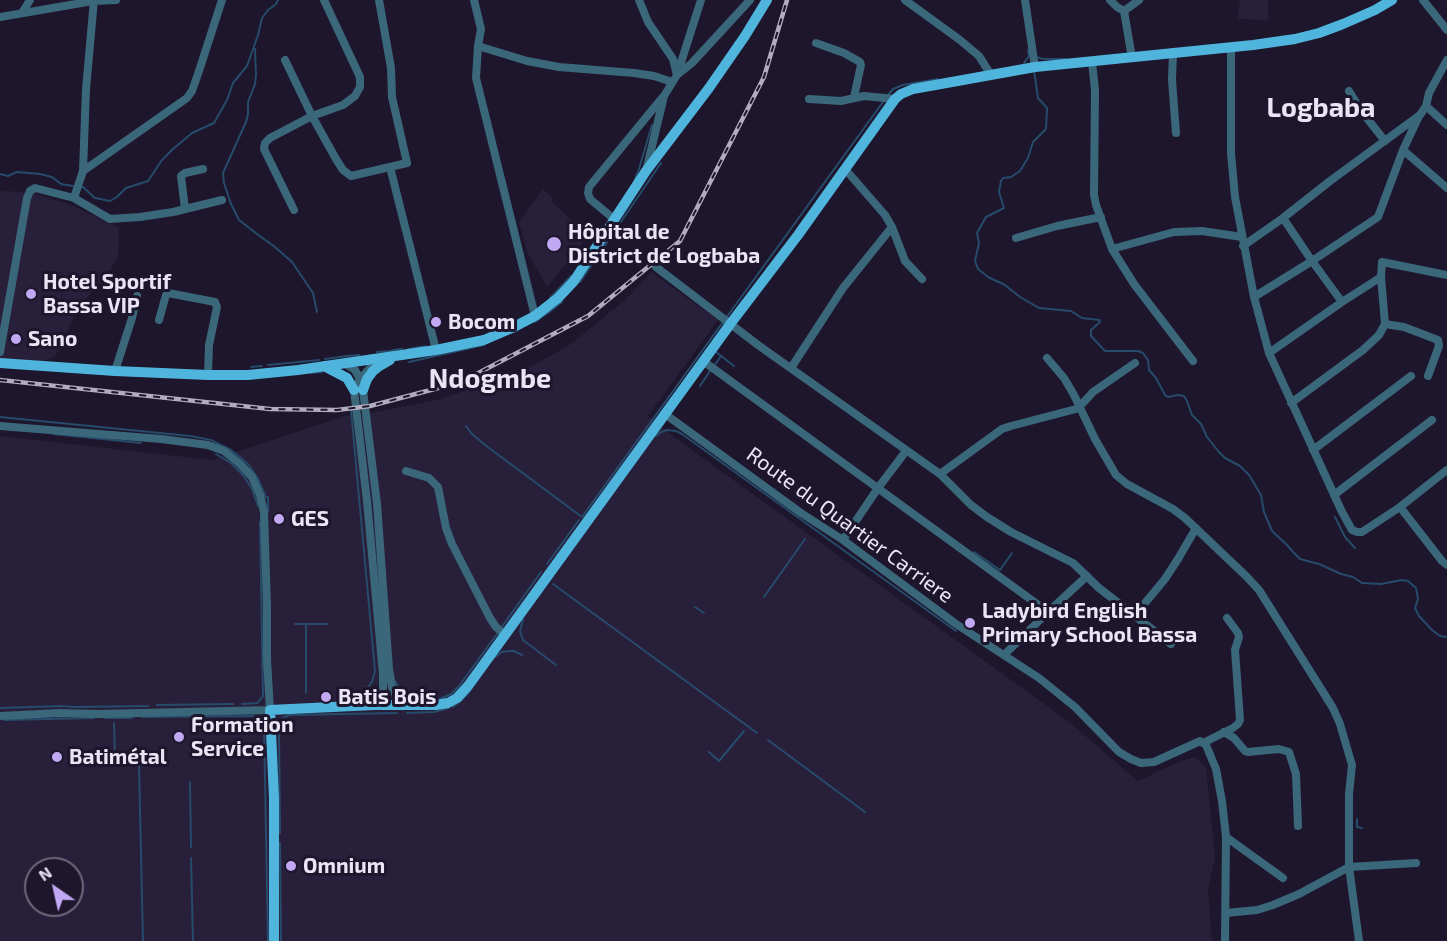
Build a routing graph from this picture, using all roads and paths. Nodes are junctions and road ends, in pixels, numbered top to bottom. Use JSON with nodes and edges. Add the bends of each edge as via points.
{"nodes":[{"id":1,"x":30,"y":0,"type":"edge"},
{"id":2,"x":116,"y":0,"type":"edge"},
{"id":3,"x":222,"y":0,"type":"edge"},
{"id":4,"x":324,"y":0,"type":"edge"},
{"id":5,"x":379,"y":0,"type":"edge"},
{"id":6,"x":474,"y":0,"type":"edge"},
{"id":7,"x":639,"y":0,"type":"edge"},
{"id":8,"x":701,"y":0,"type":"edge"},
{"id":9,"x":750,"y":0,"type":"edge"},
{"id":10,"x":767,"y":0,"type":"edge"},
{"id":11,"x":1025,"y":0,"type":"edge"},
{"id":12,"x":1110,"y":0,"type":"edge"},
{"id":13,"x":1139,"y":0,"type":"edge"},
{"id":14,"x":1392,"y":0,"type":"edge"},
{"id":15,"x":1423,"y":0,"type":"edge"},
{"id":16,"x":94,"y":1,"type":"edge"},
{"id":17,"x":909,"y":1,"type":"edge"},
{"id":18,"x":1124,"y":11,"type":"junction"},
{"id":19,"x":22,"y":13,"type":"junction"},
{"id":20,"x":0,"y":17,"type":"edge"},
{"id":21,"x":1447,"y":30,"type":"edge"},
{"id":22,"x":816,"y":43,"type":"dead end"},
{"id":23,"x":478,"y":46,"type":"junction"},
{"id":24,"x":1231,"y":46,"type":"junction"},
{"id":25,"x":1173,"y":53,"type":"junction"},
{"id":26,"x":1132,"y":58,"type":"junction"},
{"id":27,"x":285,"y":60,"type":"dead end"},
{"id":28,"x":1447,"y":60,"type":"edge"},
{"id":29,"x":1092,"y":62,"type":"junction"},
{"id":30,"x":1035,"y":67,"type":"junction"},
{"id":31,"x":991,"y":75,"type":"junction"},
{"id":32,"x":675,"y":78,"type":"junction"},
{"id":33,"x":1349,"y":91,"type":"dead end"},
{"id":34,"x":664,"y":96,"type":"junction"},
{"id":35,"x":854,"y":97,"type":"junction"},
{"id":36,"x":809,"y":99,"type":"dead end"},
{"id":37,"x":895,"y":99,"type":"junction"},
{"id":38,"x":1426,"y":106,"type":"junction"},
{"id":39,"x":1420,"y":115,"type":"junction"},
{"id":40,"x":312,"y":116,"type":"junction"},
{"id":41,"x":1447,"y":125,"type":"edge"},
{"id":42,"x":1176,"y":133,"type":"dead end"},
{"id":43,"x":1385,"y":141,"type":"junction"},
{"id":44,"x":1403,"y":150,"type":"junction"},
{"id":45,"x":390,"y":167,"type":"junction"},
{"id":46,"x":844,"y":169,"type":"junction"},
{"id":47,"x":203,"y":170,"type":"dead end"},
{"id":48,"x":83,"y":171,"type":"junction"},
{"id":49,"x":646,"y":171,"type":"junction"},
{"id":50,"x":1447,"y":188,"type":"edge"},
{"id":51,"x":74,"y":198,"type":"junction"},
{"id":52,"x":222,"y":200,"type":"dead end"},
{"id":53,"x":185,"y":210,"type":"junction"},
{"id":54,"x":294,"y":210,"type":"dead end"},
{"id":55,"x":1101,"y":218,"type":"junction"},
{"id":56,"x":1283,"y":218,"type":"junction"},
{"id":57,"x":614,"y":219,"type":"junction"},
{"id":58,"x":892,"y":227,"type":"junction"},
{"id":59,"x":1016,"y":238,"type":"dead end"},
{"id":60,"x":1242,"y":241,"type":"junction"},
{"id":61,"x":1112,"y":249,"type":"junction"},
{"id":62,"x":1312,"y":261,"type":"junction"},
{"id":63,"x":656,"y":267,"type":"dead end"},
{"id":64,"x":1447,"y":275,"type":"edge"},
{"id":65,"x":1381,"y":277,"type":"junction"},
{"id":66,"x":922,"y":279,"type":"dead end"},
{"id":67,"x":138,"y":296,"type":"dead end"},
{"id":68,"x":1254,"y":297,"type":"junction"},
{"id":69,"x":1342,"y":302,"type":"junction"},
{"id":70,"x":535,"y":316,"type":"junction"},
{"id":71,"x":159,"y":320,"type":"dead end"},
{"id":72,"x":731,"y":323,"type":"junction"},
{"id":73,"x":1385,"y":324,"type":"junction"},
{"id":74,"x":436,"y":351,"type":"junction"},
{"id":75,"x":0,"y":352,"type":"edge"},
{"id":76,"x":1269,"y":353,"type":"junction"},
{"id":77,"x":397,"y":356,"type":"junction"},
{"id":78,"x":1047,"y":358,"type":"dead end"},
{"id":79,"x":380,"y":359,"type":"junction"},
{"id":80,"x":703,"y":361,"type":"junction"},
{"id":81,"x":1193,"y":362,"type":"dead end"},
{"id":82,"x":0,"y":363,"type":"edge"},
{"id":83,"x":345,"y":363,"type":"junction"},
{"id":84,"x":1135,"y":363,"type":"dead end"},
{"id":85,"x":324,"y":366,"type":"junction"},
{"id":86,"x":791,"y":368,"type":"junction"},
{"id":87,"x":115,"y":371,"type":"junction"},
{"id":88,"x":208,"y":375,"type":"junction"},
{"id":89,"x":1411,"y":376,"type":"dead end"},
{"id":90,"x":1428,"y":376,"type":"dead end"},
{"id":91,"x":359,"y":386,"type":"junction"},
{"id":92,"x":1291,"y":403,"type":"junction"},
{"id":93,"x":1079,"y":407,"type":"junction"},
{"id":94,"x":665,"y":414,"type":"junction"},
{"id":95,"x":1432,"y":420,"type":"dead end"},
{"id":96,"x":0,"y":426,"type":"edge"},
{"id":97,"x":1313,"y":450,"type":"junction"},
{"id":98,"x":906,"y":451,"type":"junction"},
{"id":99,"x":1447,"y":470,"type":"edge"},
{"id":100,"x":406,"y":471,"type":"dead end"},
{"id":101,"x":940,"y":474,"type":"junction"},
{"id":102,"x":878,"y":488,"type":"junction"},
{"id":103,"x":1334,"y":495,"type":"junction"},
{"id":104,"x":1400,"y":507,"type":"junction"},
{"id":105,"x":1196,"y":528,"type":"junction"},
{"id":106,"x":843,"y":540,"type":"junction"},
{"id":107,"x":1447,"y":565,"type":"edge"},
{"id":108,"x":1087,"y":576,"type":"junction"},
{"id":109,"x":1048,"y":612,"type":"junction"},
{"id":110,"x":1135,"y":615,"type":"junction"},
{"id":111,"x":1227,"y":618,"type":"dead end"},
{"id":112,"x":505,"y":635,"type":"junction"},
{"id":113,"x":1171,"y":644,"type":"dead end"},
{"id":114,"x":1004,"y":655,"type":"junction"},
{"id":115,"x":374,"y":705,"type":"junction"},
{"id":116,"x":403,"y":706,"type":"junction"},
{"id":117,"x":270,"y":710,"type":"junction"},
{"id":118,"x":0,"y":716,"type":"edge"},
{"id":119,"x":1224,"y":732,"type":"junction"},
{"id":120,"x":1203,"y":743,"type":"junction"},
{"id":121,"x":1299,"y":826,"type":"dead end"},
{"id":122,"x":1226,"y":837,"type":"junction"},
{"id":123,"x":1416,"y":863,"type":"dead end"},
{"id":124,"x":1349,"y":867,"type":"junction"},
{"id":125,"x":1283,"y":878,"type":"dead end"},
{"id":126,"x":1226,"y":913,"type":"junction"},
{"id":127,"x":274,"y":941,"type":"edge"},
{"id":128,"x":1225,"y":941,"type":"edge"},
{"id":129,"x":1359,"y":941,"type":"edge"}],
"edges":[{"from":1,"to":19,"type":"street"},
{"from":2,"to":16,"type":"street"},
{"from":3,"to":48,"type":"street","via":[[200,71],[187,98]]},
{"from":4,"to":40,"type":"street","via":[[360,77],[360,87],[343,105]]},
{"from":5,"to":45,"type":"street","via":[[392,97],[406,163]]},
{"from":6,"to":23,"type":"street","via":[[481,29]]},
{"from":7,"to":32,"type":"street","via":[[648,22],[673,59]]},
{"from":8,"to":32,"type":"street"},
{"from":9,"to":32,"type":"street"},
{"from":10,"to":49,"type":"main road","via":[[709,88]]},
{"from":11,"to":30,"type":"street"},
{"from":12,"to":18,"type":"street"},
{"from":13,"to":18,"type":"street"},
{"from":14,"to":24,"type":"main road","via":[[1319,33]]},
{"from":15,"to":21,"type":"street"},
{"from":16,"to":19,"type":"street"},
{"from":16,"to":48,"type":"street"},
{"from":17,"to":31,"type":"street","via":[[979,56]]},
{"from":18,"to":26,"type":"street"},
{"from":19,"to":20,"type":"street"},
{"from":22,"to":35,"type":"street","via":[[861,64]]},
{"from":23,"to":32,"type":"street","via":[[559,67]]},
{"from":23,"to":70,"type":"street","via":[[476,78]]},
{"from":24,"to":25,"type":"main road"},
{"from":24,"to":60,"type":"street","via":[[1231,153]]},
{"from":25,"to":26,"type":"main road"},
{"from":25,"to":42,"type":"street"},
{"from":26,"to":29,"type":"main road"},
{"from":27,"to":40,"type":"street"},
{"from":28,"to":38,"type":"street"},
{"from":29,"to":30,"type":"main road"},
{"from":29,"to":55,"type":"street","via":[[1094,195]]},
{"from":30,"to":31,"type":"main road"},
{"from":31,"to":37,"type":"main road","via":[[913,89]]},
{"from":32,"to":34,"type":"street"},
{"from":33,"to":43,"type":"street"},
{"from":34,"to":49,"type":"street"},
{"from":34,"to":57,"type":"street","via":[[589,187],[590,199]]},
{"from":35,"to":36,"type":"street","via":[[841,101]]},
{"from":35,"to":37,"type":"street"},
{"from":37,"to":46,"type":"main road"},
{"from":38,"to":39,"type":"street"},
{"from":38,"to":41,"type":"street"},
{"from":39,"to":43,"type":"street"},
{"from":39,"to":44,"type":"street"},
{"from":40,"to":45,"type":"street","via":[[343,170],[351,176]]},
{"from":40,"to":54,"type":"street","via":[[265,143],[264,149]]},
{"from":43,"to":56,"type":"street"},
{"from":44,"to":50,"type":"street"},
{"from":44,"to":62,"type":"street","via":[[1378,217]]},
{"from":45,"to":74,"type":"street"},
{"from":46,"to":58,"type":"street"},
{"from":46,"to":72,"type":"main road"},
{"from":47,"to":53,"type":"street","via":[[181,176]]},
{"from":48,"to":51,"type":"street"},
{"from":49,"to":57,"type":"main road"},
{"from":51,"to":53,"type":"street","via":[[110,219]]},
{"from":51,"to":75,"type":"street","via":[[38,188],[30,191]]},
{"from":52,"to":53,"type":"street"},
{"from":55,"to":59,"type":"street"},
{"from":55,"to":61,"type":"street"},
{"from":56,"to":60,"type":"street"},
{"from":56,"to":62,"type":"street"},
{"from":57,"to":70,"type":"main road","via":[[574,281]]},
{"from":58,"to":66,"type":"street","via":[[905,261]]},
{"from":58,"to":86,"type":"street","via":[[843,288]]},
{"from":60,"to":61,"type":"street","via":[[1202,231],[1174,232]]},
{"from":60,"to":68,"type":"street"},
{"from":61,"to":81,"type":"street"},
{"from":62,"to":68,"type":"street"},
{"from":62,"to":69,"type":"street"},
{"from":63,"to":72,"type":"street"},
{"from":64,"to":65,"type":"street","via":[[1384,262]]},
{"from":65,"to":69,"type":"street"},
{"from":65,"to":73,"type":"street"},
{"from":67,"to":87,"type":"street"},
{"from":68,"to":76,"type":"street"},
{"from":69,"to":76,"type":"street"},
{"from":70,"to":74,"type":"main road","via":[[484,340]]},
{"from":71,"to":88,"type":"street","via":[[168,293],[215,303],[218,308],[209,345]]},
{"from":72,"to":80,"type":"main road"},
{"from":72,"to":86,"type":"street"},
{"from":73,"to":90,"type":"street","via":[[1438,339]]},
{"from":73,"to":92,"type":"street","via":[[1363,350]]},
{"from":74,"to":77,"type":"main road"},
{"from":76,"to":92,"type":"street"},
{"from":77,"to":79,"type":"main road"},
{"from":77,"to":91,"type":"main road","via":[[383,363]]},
{"from":78,"to":93,"type":"street","via":[[1064,378]]},
{"from":79,"to":83,"type":"main road"},
{"from":79,"to":91,"type":"street"},
{"from":80,"to":94,"type":"main road"},
{"from":80,"to":102,"type":"street"},
{"from":82,"to":87,"type":"main road"},
{"from":83,"to":85,"type":"main road"},
{"from":83,"to":91,"type":"street","via":[[353,368]]},
{"from":84,"to":93,"type":"street","via":[[1093,392]]},
{"from":85,"to":88,"type":"main road","via":[[248,375]]},
{"from":85,"to":91,"type":"main road"},
{"from":86,"to":98,"type":"street"},
{"from":87,"to":88,"type":"main road"},
{"from":89,"to":97,"type":"street"},
{"from":91,"to":115,"type":"street","via":[[383,688]]},
{"from":91,"to":116,"type":"street","via":[[377,504],[389,669],[392,687]]},
{"from":92,"to":97,"type":"street"},
{"from":93,"to":101,"type":"street","via":[[1002,429]]},
{"from":93,"to":105,"type":"street","via":[[1116,475],[1173,509]]},
{"from":94,"to":106,"type":"street","name":"Route du Quartier Carriere"},
{"from":94,"to":112,"type":"main road"},
{"from":95,"to":103,"type":"street"},
{"from":96,"to":117,"type":"street","via":[[208,445],[224,451],[240,464],[252,477],[264,512]]},
{"from":97,"to":103,"type":"street"},
{"from":98,"to":101,"type":"street"},
{"from":98,"to":102,"type":"street"},
{"from":99,"to":104,"type":"street"},
{"from":100,"to":112,"type":"street","via":[[429,478],[438,487],[452,544],[490,618]]},
{"from":101,"to":108,"type":"street","via":[[987,517],[1073,563]]},
{"from":102,"to":106,"type":"street"},
{"from":102,"to":109,"type":"street"},
{"from":103,"to":104,"type":"street","via":[[1352,530],[1357,532]]},
{"from":104,"to":107,"type":"street"},
{"from":105,"to":110,"type":"street","via":[[1165,579]]},
{"from":105,"to":124,"type":"street","via":[[1259,590],[1333,708],[1352,765]]},
{"from":106,"to":114,"type":"street","name":"Route du Quartier Carriere"},
{"from":108,"to":109,"type":"street"},
{"from":108,"to":110,"type":"street"},
{"from":109,"to":114,"type":"street"},
{"from":110,"to":113,"type":"street"},
{"from":111,"to":119,"type":"street","via":[[1239,637],[1235,650],[1239,720]]},
{"from":112,"to":116,"type":"main road","via":[[458,698],[436,705]]},
{"from":114,"to":120,"type":"street","name":"Route du Quartier Carriere","via":[[1075,707],[1119,752],[1131,759],[1154,762]]},
{"from":115,"to":116,"type":"main road"},
{"from":115,"to":117,"type":"main road"},
{"from":117,"to":118,"type":"street"},
{"from":117,"to":127,"type":"main road"},
{"from":119,"to":120,"type":"street","name":"Route du Quartier Carriere"},
{"from":119,"to":121,"type":"street","via":[[1248,753],[1279,749],[1289,752],[1296,774]]},
{"from":120,"to":122,"type":"street","via":[[1216,769]]},
{"from":122,"to":125,"type":"street"},
{"from":122,"to":126,"type":"street"},
{"from":123,"to":124,"type":"street"},
{"from":124,"to":126,"type":"street","via":[[1273,905]]},
{"from":124,"to":129,"type":"street"},
{"from":126,"to":128,"type":"street"}]}
